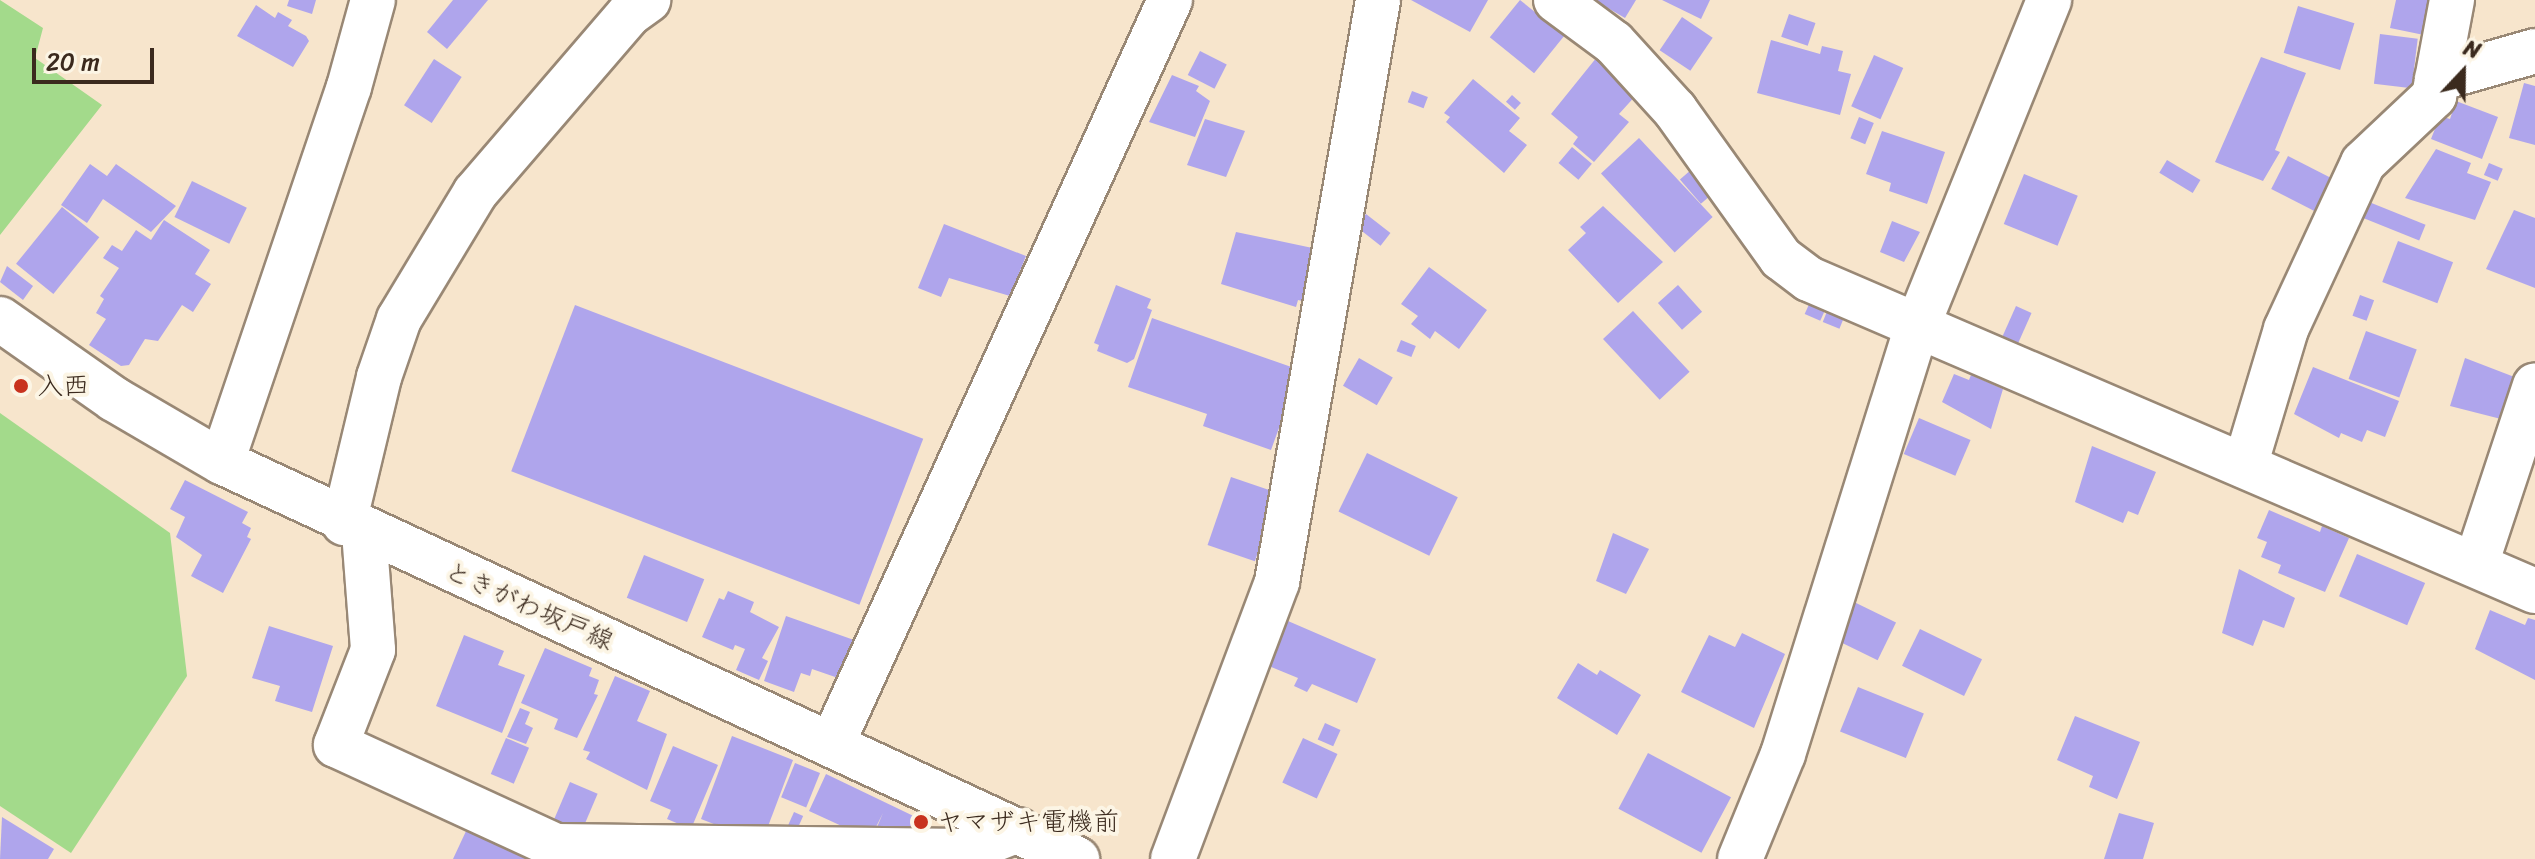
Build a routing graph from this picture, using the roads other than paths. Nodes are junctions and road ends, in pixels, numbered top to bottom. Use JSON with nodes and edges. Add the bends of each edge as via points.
{"nodes":[{"id":1,"x":373,"y":0,"type":"edge"},
{"id":2,"x":648,"y":0,"type":"edge"},
{"id":3,"x":1170,"y":0,"type":"edge"},
{"id":4,"x":1378,"y":0,"type":"edge"},
{"id":5,"x":1556,"y":0,"type":"edge"},
{"id":6,"x":2049,"y":0,"type":"edge"},
{"id":7,"x":2452,"y":0,"type":"edge"},
{"id":8,"x":2535,"y":51,"type":"edge"},
{"id":9,"x":2437,"y":79,"type":"junction"},
{"id":10,"x":0,"y":319,"type":"edge"},
{"id":11,"x":1917,"y":327,"type":"junction"},
{"id":12,"x":2535,"y":386,"type":"edge"},
{"id":13,"x":222,"y":462,"type":"junction"},
{"id":14,"x":2245,"y":466,"type":"junction"},
{"id":15,"x":354,"y":527,"type":"junction"},
{"id":16,"x":2476,"y":564,"type":"junction"},
{"id":17,"x":2535,"y":591,"type":"edge"},
{"id":18,"x":833,"y":742,"type":"junction"},
{"id":19,"x":1018,"y":830,"type":"junction"},
{"id":20,"x":553,"y":853,"type":"edge"},
{"id":21,"x":1077,"y":859,"type":"edge"},
{"id":22,"x":1173,"y":859,"type":"edge"},
{"id":23,"x":1740,"y":859,"type":"edge"}],
"edges":[{"from":1,"to":13,"type":"street","via":[[349,87]]},
{"from":2,"to":15,"type":"street","via":[[629,14],[475,193],[399,319],[379,377]]},
{"from":3,"to":18,"type":"street"},
{"from":4,"to":22,"type":"street","via":[[1277,582]]},
{"from":5,"to":11,"type":"street","via":[[1614,43],[1675,110],[1781,258],[1809,279]]},
{"from":6,"to":11,"type":"street"},
{"from":7,"to":9,"type":"street"},
{"from":8,"to":9,"type":"street"},
{"from":9,"to":14,"type":"street","via":[[2434,96],[2363,163],[2286,329]]},
{"from":10,"to":13,"type":"street","name":"ときがわ坂戸線","via":[[114,399]]},
{"from":11,"to":14,"type":"street"},
{"from":11,"to":23,"type":"street","via":[[1783,754]]},
{"from":12,"to":16,"type":"street"},
{"from":13,"to":15,"type":"street","name":"ときがわ坂戸線"},
{"from":14,"to":16,"type":"street"},
{"from":15,"to":18,"type":"street","name":"ときがわ坂戸線"},
{"from":15,"to":20,"type":"street","via":[[373,650],[336,745]]},
{"from":16,"to":17,"type":"street"},
{"from":18,"to":19,"type":"street","name":"ときがわ坂戸線"},
{"from":19,"to":20,"type":"street","via":[[965,851]]},
{"from":19,"to":21,"type":"street","name":"ときがわ坂戸線"}]}
